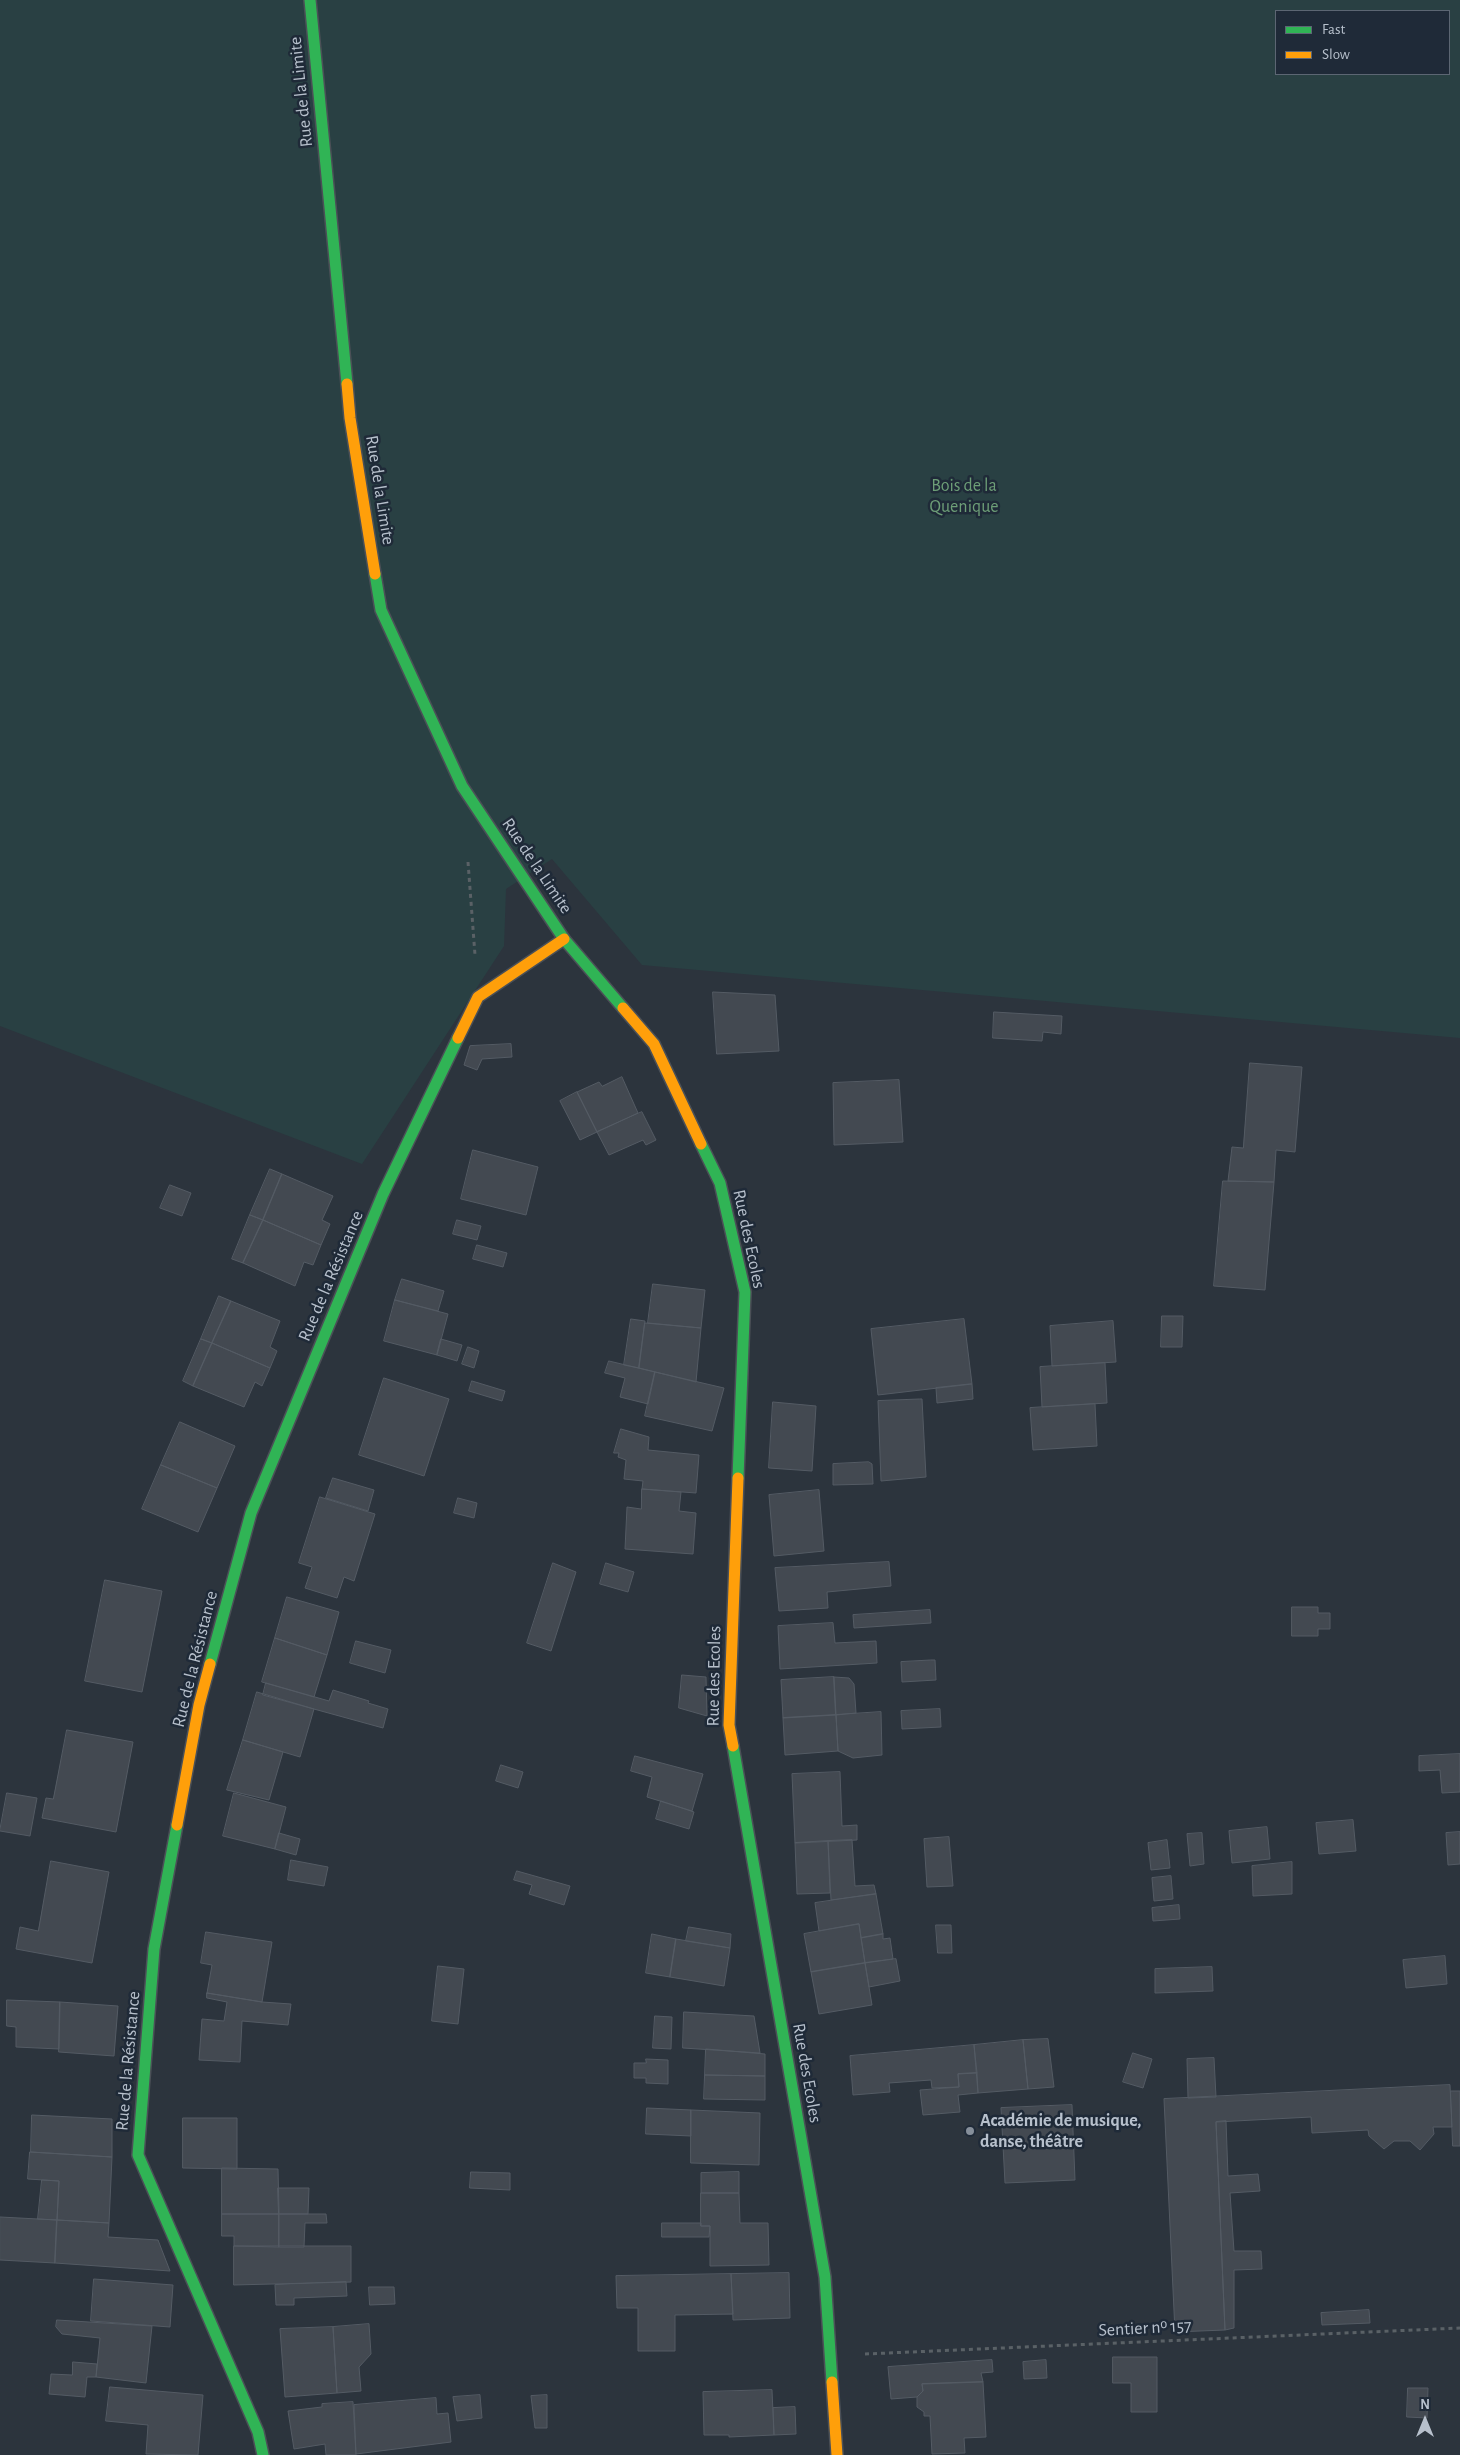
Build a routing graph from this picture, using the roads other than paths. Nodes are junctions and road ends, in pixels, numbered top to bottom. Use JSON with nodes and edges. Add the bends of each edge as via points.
{"nodes":[{"id":1,"x":310,"y":0,"type":"edge"},
{"id":2,"x":564,"y":939,"type":"junction"},
{"id":3,"x":263,"y":2455,"type":"edge"},
{"id":4,"x":837,"y":2455,"type":"edge"}],
"edges":[{"from":1,"to":2,"type":"street","name":"Rue de la Limite","via":[[350,418],[381,610],[462,786]]},
{"from":2,"to":3,"type":"street","name":"Rue de la Résistance","via":[[478,997],[383,1194],[251,1513],[199,1705],[154,1949],[138,2155],[258,2432]]},
{"from":2,"to":4,"type":"street","name":"Rue des Ecoles","via":[[654,1044],[720,1183],[745,1292],[728,1725],[825,2278]]}]}
